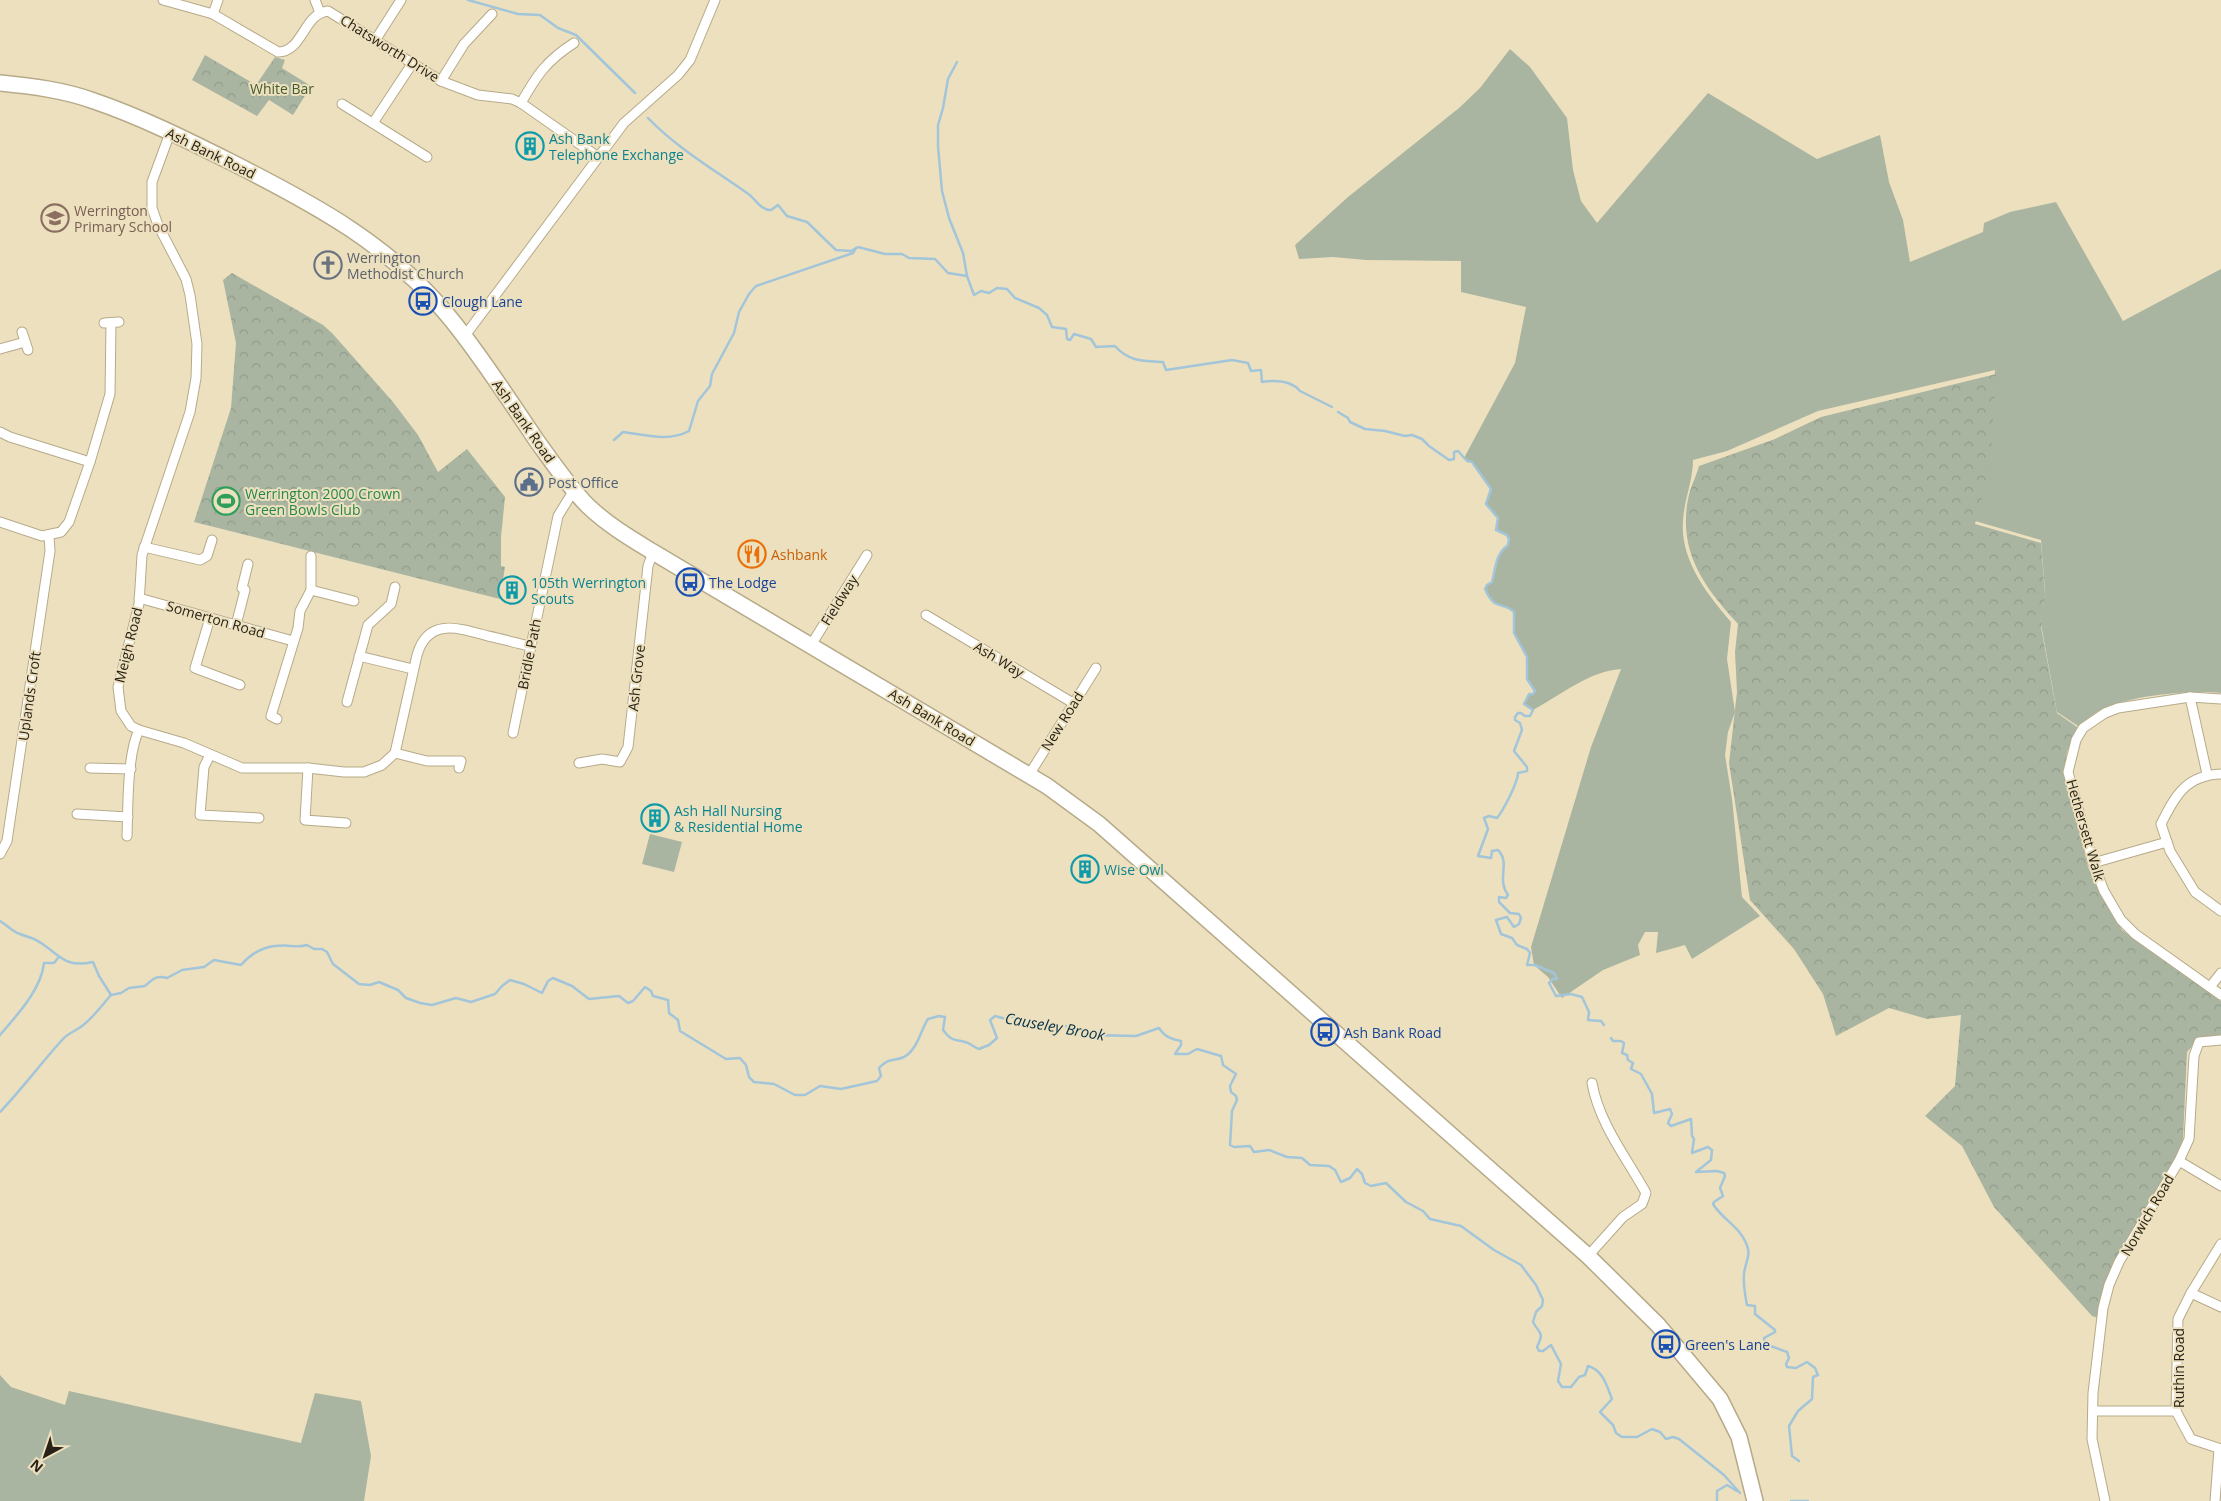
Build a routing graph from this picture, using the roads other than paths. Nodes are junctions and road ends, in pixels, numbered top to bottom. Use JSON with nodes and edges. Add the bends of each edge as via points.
{"nodes":[{"id":1,"x":163,"y":0,"type":"edge"},
{"id":2,"x":218,"y":0,"type":"edge"},
{"id":3,"x":315,"y":0,"type":"edge"},
{"id":4,"x":401,"y":0,"type":"edge"},
{"id":5,"x":715,"y":0,"type":"edge"},
{"id":6,"x":320,"y":13,"type":"junction"},
{"id":7,"x":213,"y":14,"type":"junction"},
{"id":8,"x":486,"y":16,"type":"dead end"},
{"id":9,"x":376,"y":39,"type":"junction"},
{"id":10,"x":559,"y":40,"type":"dead end"},
{"id":11,"x":412,"y":64,"type":"junction"},
{"id":12,"x":441,"y":81,"type":"junction"},
{"id":13,"x":0,"y":83,"type":"edge"},
{"id":14,"x":521,"y":103,"type":"junction"},
{"id":15,"x":342,"y":104,"type":"dead end"},
{"id":16,"x":373,"y":123,"type":"junction"},
{"id":17,"x":170,"y":133,"type":"junction"},
{"id":18,"x":427,"y":157,"type":"dead end"},
{"id":19,"x":598,"y":157,"type":"junction"},
{"id":20,"x":111,"y":323,"type":"dead end"},
{"id":21,"x":22,"y":332,"type":"dead end"},
{"id":22,"x":464,"y":337,"type":"junction"},
{"id":23,"x":0,"y":349,"type":"edge"},
{"id":24,"x":0,"y":432,"type":"edge"},
{"id":25,"x":90,"y":462,"type":"junction"},
{"id":26,"x":574,"y":490,"type":"junction"},
{"id":27,"x":0,"y":522,"type":"edge"},
{"id":28,"x":49,"y":536,"type":"junction"},
{"id":29,"x":212,"y":540,"type":"dead end"},
{"id":30,"x":144,"y":548,"type":"junction"},
{"id":31,"x":653,"y":552,"type":"junction"},
{"id":32,"x":867,"y":555,"type":"dead end"},
{"id":33,"x":311,"y":556,"type":"dead end"},
{"id":34,"x":248,"y":564,"type":"dead end"},
{"id":35,"x":395,"y":587,"type":"dead end"},
{"id":36,"x":311,"y":590,"type":"junction"},
{"id":37,"x":139,"y":598,"type":"junction"},
{"id":38,"x":354,"y":601,"type":"dead end"},
{"id":39,"x":926,"y":615,"type":"dead end"},
{"id":40,"x":210,"y":618,"type":"junction"},
{"id":41,"x":236,"y":625,"type":"junction"},
{"id":42,"x":293,"y":641,"type":"junction"},
{"id":43,"x":530,"y":646,"type":"junction"},
{"id":44,"x":811,"y":646,"type":"junction"},
{"id":45,"x":359,"y":656,"type":"junction"},
{"id":46,"x":1096,"y":668,"type":"dead end"},
{"id":47,"x":413,"y":669,"type":"junction"},
{"id":48,"x":240,"y":685,"type":"dead end"},
{"id":49,"x":2190,"y":697,"type":"junction"},
{"id":50,"x":2221,"y":699,"type":"edge"},
{"id":51,"x":347,"y":702,"type":"dead end"},
{"id":52,"x":1073,"y":703,"type":"junction"},
{"id":53,"x":277,"y":719,"type":"dead end"},
{"id":54,"x":139,"y":730,"type":"junction"},
{"id":55,"x":513,"y":733,"type":"dead end"},
{"id":56,"x":394,"y":753,"type":"junction"},
{"id":57,"x":210,"y":755,"type":"junction"},
{"id":58,"x":579,"y":763,"type":"dead end"},
{"id":59,"x":90,"y":768,"type":"dead end"},
{"id":60,"x":308,"y":768,"type":"junction"},
{"id":61,"x":459,"y":768,"type":"dead end"},
{"id":62,"x":131,"y":770,"type":"junction"},
{"id":63,"x":2207,"y":774,"type":"junction"},
{"id":64,"x":2221,"y":774,"type":"edge"},
{"id":65,"x":1029,"y":775,"type":"junction"},
{"id":66,"x":77,"y":814,"type":"dead end"},
{"id":67,"x":128,"y":817,"type":"junction"},
{"id":68,"x":258,"y":818,"type":"dead end"},
{"id":69,"x":346,"y":823,"type":"dead end"},
{"id":70,"x":127,"y":836,"type":"dead end"},
{"id":71,"x":2167,"y":842,"type":"junction"},
{"id":72,"x":0,"y":854,"type":"edge"},
{"id":73,"x":2092,"y":863,"type":"junction"},
{"id":74,"x":2221,"y":911,"type":"edge"},
{"id":75,"x":2221,"y":973,"type":"edge"},
{"id":76,"x":2210,"y":987,"type":"junction"},
{"id":77,"x":2221,"y":995,"type":"edge"},
{"id":78,"x":2221,"y":1040,"type":"edge"},
{"id":79,"x":1592,"y":1083,"type":"dead end"},
{"id":80,"x":2179,"y":1161,"type":"junction"},
{"id":81,"x":2221,"y":1186,"type":"edge"},
{"id":82,"x":2221,"y":1244,"type":"edge"},
{"id":83,"x":1588,"y":1256,"type":"junction"},
{"id":84,"x":2191,"y":1293,"type":"junction"},
{"id":85,"x":2221,"y":1307,"type":"edge"},
{"id":86,"x":2093,"y":1411,"type":"junction"},
{"id":87,"x":2176,"y":1412,"type":"junction"},
{"id":88,"x":2220,"y":1449,"type":"edge"},
{"id":89,"x":1755,"y":1501,"type":"edge"},
{"id":90,"x":2105,"y":1501,"type":"edge"},
{"id":91,"x":2215,"y":1501,"type":"edge"}],
"edges":[{"from":1,"to":7,"type":"street"},
{"from":2,"to":7,"type":"street"},
{"from":3,"to":6,"type":"street"},
{"from":4,"to":9,"type":"street"},
{"from":5,"to":19,"type":"street","via":[[690,60],[678,75],[624,123]]},
{"from":6,"to":7,"type":"street","via":[[291,48],[282,52],[271,50]]},
{"from":6,"to":9,"type":"street","name":"Chatsworth Drive","via":[[328,11]]},
{"from":8,"to":12,"type":"street"},
{"from":9,"to":11,"type":"street","name":"Chatsworth Drive"},
{"from":10,"to":14,"type":"street","via":[[570,46],[544,67]]},
{"from":11,"to":12,"type":"street","name":"Chatsworth Drive"},
{"from":11,"to":16,"type":"street"},
{"from":12,"to":14,"type":"street","name":"Chatsworth Drive","via":[[478,94]]},
{"from":13,"to":17,"type":"highway","name":"Ash Bank Road","via":[[31,86],[93,100]]},
{"from":14,"to":19,"type":"street","name":"Chatsworth Drive"},
{"from":15,"to":16,"type":"street"},
{"from":16,"to":18,"type":"street"},
{"from":17,"to":22,"type":"highway","name":"Ash Bank Road","via":[[260,177],[363,236],[428,291]]},
{"from":17,"to":30,"type":"street","name":"Meigh Road","via":[[152,182],[152,208],[186,279],[196,328],[197,370],[190,412]]},
{"from":19,"to":22,"type":"street"},
{"from":20,"to":25,"type":"street","via":[[110,394]]},
{"from":21,"to":23,"type":"street","via":[[27,346]]},
{"from":22,"to":26,"type":"highway","name":"Ash Bank Road"},
{"from":24,"to":25,"type":"street"},
{"from":25,"to":28,"type":"street","via":[[69,522],[61,532]]},
{"from":26,"to":31,"type":"highway","name":"Ash Bank Road","via":[[600,517]]},
{"from":26,"to":43,"type":"street","name":"Bridle Path","via":[[558,516]]},
{"from":27,"to":28,"type":"street"},
{"from":28,"to":72,"type":"street","name":"Uplands Croft","via":[[50,551],[26,724],[7,841]]},
{"from":29,"to":30,"type":"street","via":[[208,556],[200,560]]},
{"from":30,"to":37,"type":"street","name":"Meigh Road"},
{"from":31,"to":44,"type":"highway","name":"Ash Bank Road"},
{"from":31,"to":58,"type":"street","name":"Ash Grove","via":[[648,566],[628,747],[620,762],[602,759]]},
{"from":32,"to":44,"type":"street","name":"Fieldway"},
{"from":33,"to":36,"type":"street"},
{"from":34,"to":41,"type":"street"},
{"from":35,"to":45,"type":"street","via":[[391,604],[368,625]]},
{"from":36,"to":38,"type":"street"},
{"from":36,"to":42,"type":"street","via":[[300,611]]},
{"from":37,"to":40,"type":"street","name":"Somerton Road"},
{"from":37,"to":54,"type":"street","name":"Meigh Road","via":[[118,693],[124,717]]},
{"from":39,"to":52,"type":"street","name":"Ash Way"},
{"from":40,"to":41,"type":"street","name":"Somerton Road"},
{"from":40,"to":48,"type":"street","via":[[195,668]]},
{"from":41,"to":42,"type":"street","name":"Somerton Road"},
{"from":42,"to":53,"type":"street","via":[[271,716]]},
{"from":43,"to":47,"type":"street","via":[[458,628],[443,628],[429,635],[421,644]]},
{"from":43,"to":55,"type":"street","name":"Bridle Path"},
{"from":44,"to":65,"type":"highway","name":"Ash Bank Road"},
{"from":45,"to":47,"type":"street"},
{"from":45,"to":51,"type":"street"},
{"from":46,"to":52,"type":"street","name":"New Road"},
{"from":47,"to":56,"type":"street"},
{"from":49,"to":50,"type":"street","name":"Hethersett Walk"},
{"from":49,"to":63,"type":"street"},
{"from":49,"to":73,"type":"street","name":"Hethersett Walk","via":[[2118,708],[2104,713],[2083,728],[2076,740],[2068,772]]},
{"from":52,"to":65,"type":"street","name":"New Road"},
{"from":54,"to":57,"type":"street","name":"Meigh Road","via":[[184,743]]},
{"from":54,"to":62,"type":"street"},
{"from":56,"to":60,"type":"street","name":"Meigh Road","via":[[382,765],[364,772]]},
{"from":56,"to":61,"type":"street","via":[[427,762],[461,761]]},
{"from":57,"to":60,"type":"street","name":"Meigh Road","via":[[242,768]]},
{"from":57,"to":68,"type":"street","via":[[204,767],[200,816]]},
{"from":59,"to":62,"type":"street"},
{"from":60,"to":69,"type":"street","via":[[305,820]]},
{"from":62,"to":67,"type":"street"},
{"from":63,"to":64,"type":"street"},
{"from":63,"to":71,"type":"street","via":[[2186,784],[2171,804],[2161,824]]},
{"from":65,"to":83,"type":"highway","name":"Ash Bank Road","via":[[1099,824]]},
{"from":66,"to":67,"type":"street"},
{"from":67,"to":70,"type":"street"},
{"from":71,"to":73,"type":"street"},
{"from":71,"to":74,"type":"street","via":[[2195,892]]},
{"from":73,"to":76,"type":"street","name":"Hethersett Walk","via":[[2121,920],[2135,934]]},
{"from":75,"to":76,"type":"street"},
{"from":76,"to":77,"type":"street","name":"Hethersett Walk"},
{"from":78,"to":80,"type":"street","name":"Norwich Road","via":[[2199,1042],[2194,1056],[2188,1139]]},
{"from":79,"to":83,"type":"street","via":[[1602,1118],[1646,1193],[1642,1204],[1623,1217]]},
{"from":80,"to":81,"type":"street"},
{"from":80,"to":86,"type":"street","name":"Norwich Road","via":[[2119,1262],[2109,1285],[2103,1308]]},
{"from":82,"to":84,"type":"street","name":"Ruthin Road"},
{"from":83,"to":89,"type":"highway","name":"Ash Bank Road","via":[[1663,1330],[1720,1399],[1739,1437]]},
{"from":84,"to":85,"type":"street"},
{"from":84,"to":87,"type":"street","name":"Ruthin Road","via":[[2178,1319]]},
{"from":86,"to":87,"type":"street"},
{"from":86,"to":90,"type":"street","name":"Norwich Road","via":[[2092,1440]]},
{"from":87,"to":88,"type":"street","name":"Ruthin Road","via":[[2191,1439]]},
{"from":88,"to":91,"type":"street"}]}
